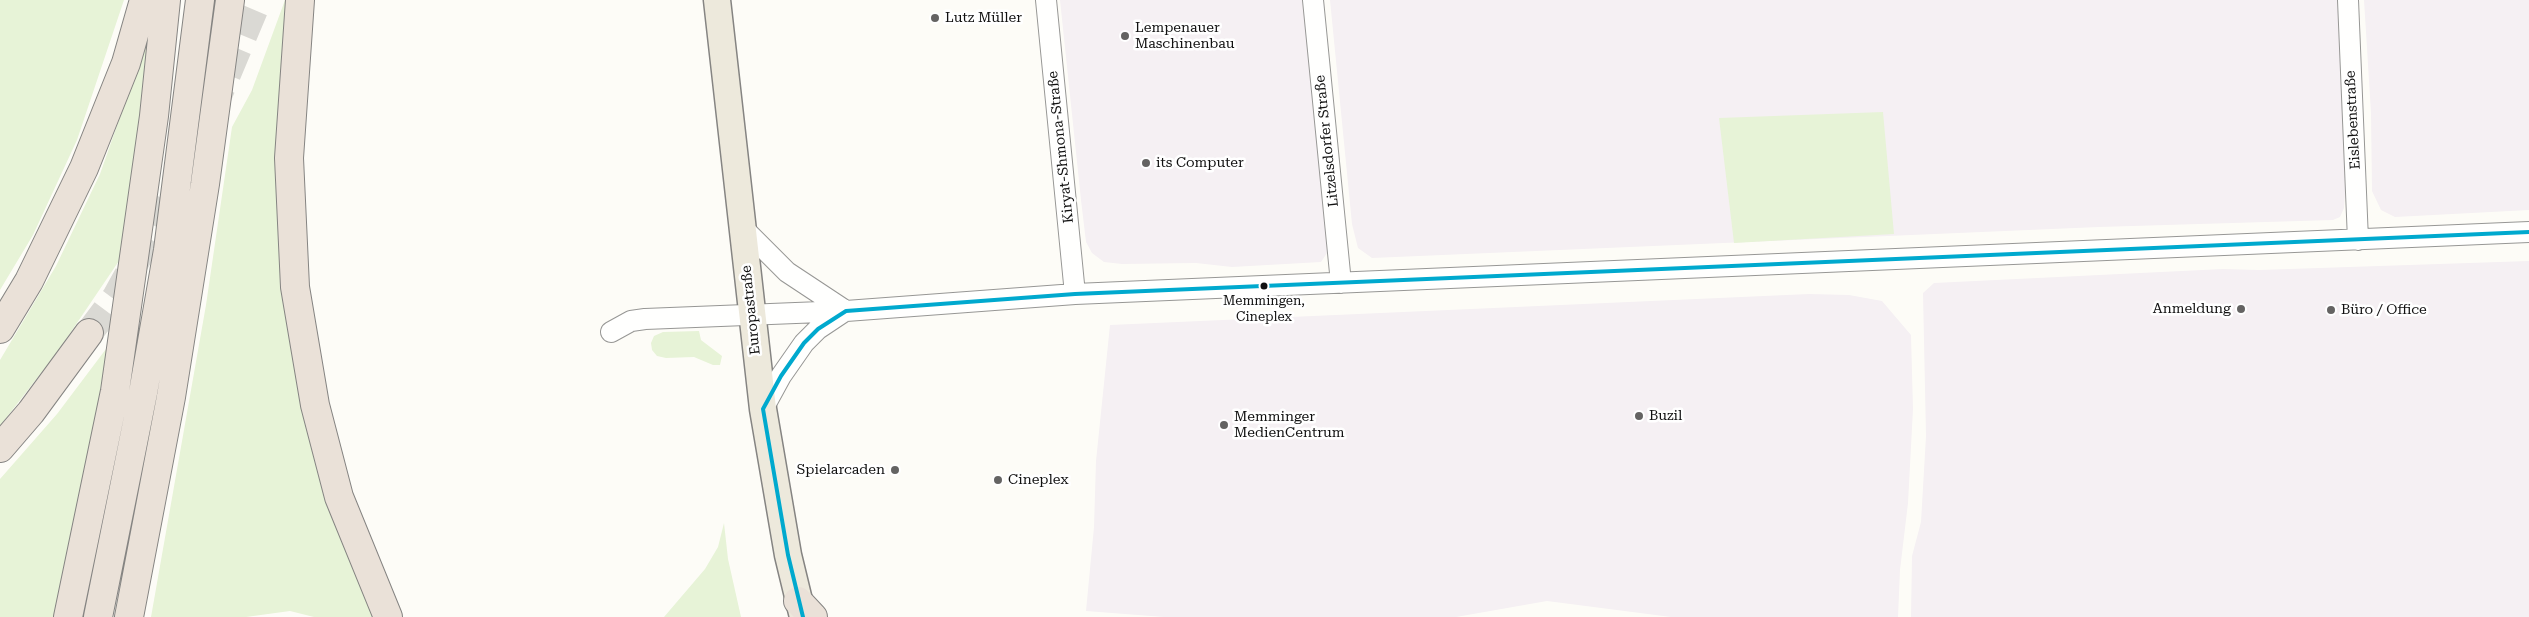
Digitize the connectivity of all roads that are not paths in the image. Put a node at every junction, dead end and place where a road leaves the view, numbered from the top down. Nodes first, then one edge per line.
1 (144, 0) edge
2 (166, 0) edge
3 (200, 0) edge
4 (230, 0) edge
5 (300, 0) edge
6 (717, 0) edge
7 (1046, 0) edge
8 (1313, 0) edge
9 (2348, 0) edge
10 (742, 228) junction
11 (2529, 232) edge
12 (2358, 240) junction
13 (1341, 283) junction
14 (1075, 294) junction
15 (846, 311) junction
16 (752, 314) junction
17 (0, 329) edge
18 (611, 332) dead end
19 (89, 333) tunnel mouth
20 (763, 409) junction
21 (0, 448) edge
22 (805, 612) edge
23 (68, 617) edge
24 (98, 617) edge
25 (128, 617) edge
26 (388, 617) edge

1 - 17 highway
2 - 23 highway
3 - 24 highway
4 - 25 highway
5 - 26 highway
6 - 10 main road, Europastraße
7 - 14 street, Kiryat-Shmona-Straße
8 - 13 street, Litzelsdorfer Straße
9 - 12 street, Eislebenstraße
10 - 15 street
10 - 16 main road, Europastraße
11 - 12 street
12 - 13 street
13 - 14 street
14 - 15 street
15 - 16 street
15 - 20 street
16 - 18 street
16 - 20 main road, Europastraße
19 - 21 highway
20 - 22 main road, Europastraße

